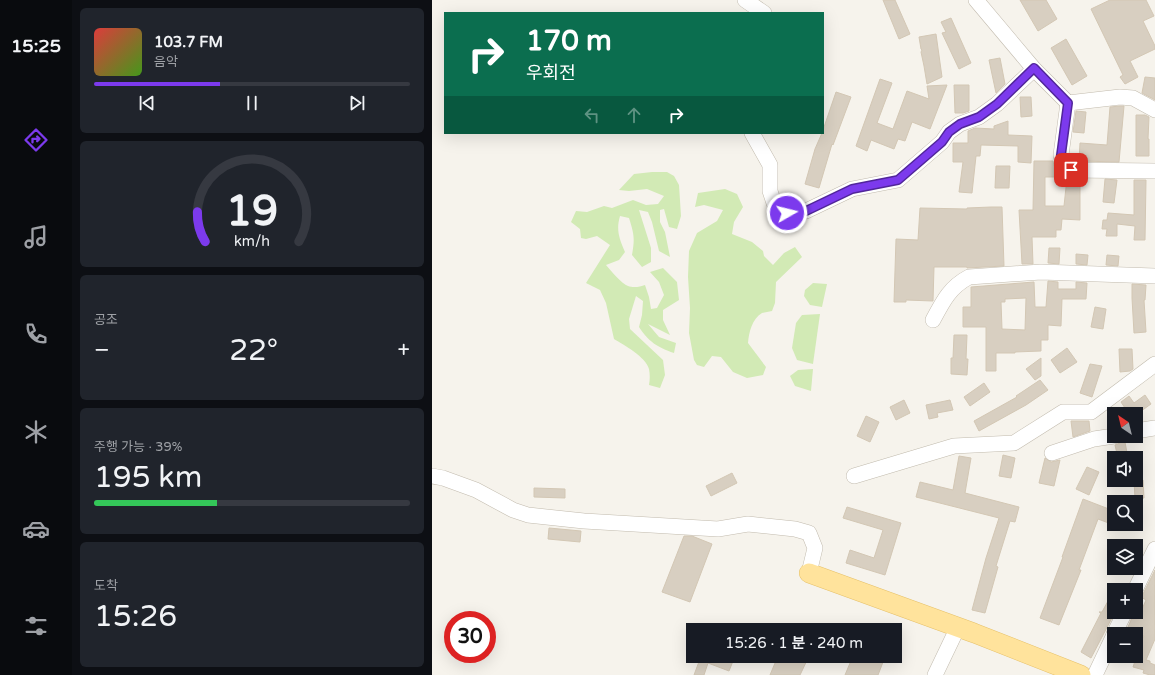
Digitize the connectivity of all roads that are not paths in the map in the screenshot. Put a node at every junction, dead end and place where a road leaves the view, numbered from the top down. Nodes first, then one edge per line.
1 (745, 0) edge
2 (976, 0) edge
3 (763, 12) edge
4 (1034, 68) junction
5 (1068, 103) junction
6 (1155, 110) edge
7 (753, 134) edge
8 (1155, 171) edge
9 (1155, 276) edge
10 (933, 320) dead end
11 (1155, 364) edge
12 (1155, 428) edge
13 (1143, 431) edge
14 (1107, 437) edge
15 (1052, 453) dead end
16 (432, 476) edge
17 (854, 476) dead end
18 (1155, 549) edge
19 (809, 573) joint
20 (1138, 583) edge
21 (958, 627) junction
22 (1107, 649) edge
23 (935, 675) edge
24 (1081, 675) edge
25 (1095, 675) edge

1 - 3 street
2 - 4 street
4 - 5 street
4 - 7 street
5 - 6 street
5 - 8 street
9 - 10 street
11 - 17 street
12 - 13 street
14 - 15 street
16 - 19 street
18 - 20 street
19 - 21 main road
21 - 23 street
21 - 24 main road
22 - 25 street

